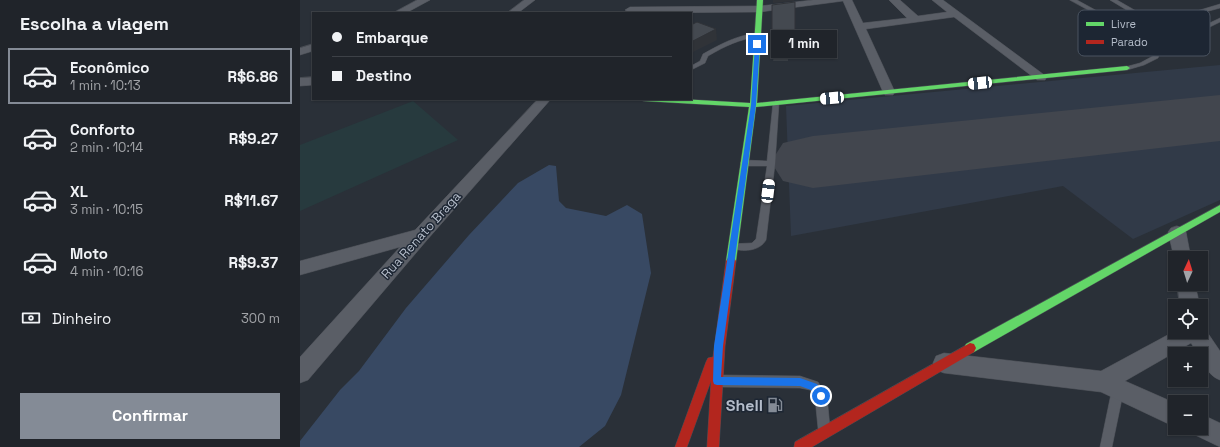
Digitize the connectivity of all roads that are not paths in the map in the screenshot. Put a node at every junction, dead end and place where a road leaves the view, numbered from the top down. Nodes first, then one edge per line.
1 (425, 0) edge
2 (530, 0) edge
3 (638, 0) edge
4 (840, 0) edge
5 (847, 0) edge
6 (894, 0) edge
7 (938, 0) edge
8 (1073, 0) edge
9 (1114, 0) edge
10 (760, 4) edge
11 (1220, 6) edge
12 (1090, 10) edge
13 (1131, 10) edge
14 (1206, 10) edge
15 (628, 11) edge
16 (689, 11) edge
17 (400, 12) edge
18 (513, 12) edge
19 (956, 14) junction
20 (916, 20) junction
21 (1220, 20) edge
22 (1210, 24) edge
23 (860, 27) junction
24 (758, 35) junction
25 (312, 47) edge
26 (300, 52) edge
27 (1156, 56) edge
28 (692, 68) edge
29 (1127, 68) joint
30 (1041, 77) junction
31 (312, 81) edge
32 (300, 82) edge
33 (889, 92) junction
34 (544, 100) edge
35 (661, 100) edge
36 (776, 103) junction
37 (753, 105) junction
38 (744, 163) junction
39 (771, 164) junction
40 (1220, 208) edge
41 (1177, 232) junction
42 (420, 235) junction
43 (733, 246) junction
44 (1181, 251) edge
45 (300, 268) edge
46 (1181, 339) edge
47 (1200, 339) edge
48 (718, 346) junction
49 (944, 363) junction
50 (1220, 370) edge
51 (300, 373) edge
52 (717, 381) junction
53 (1110, 386) junction
54 (1168, 412) edge
55 (1208, 429) edge
56 (824, 433) junction
57 (1220, 435) edge
58 (681, 447) edge
59 (713, 447) edge
60 (800, 447) edge
61 (1106, 447) edge

1 - 17 street
2 - 18 street
3 - 15 street
4 - 10 street
5 - 23 street
6 - 20 street
7 - 19 street
8 - 12 lane
9 - 13 lane
10 - 16 street
10 - 24 street
11 - 14 lane
15 - 16 street
19 - 20 street
19 - 30 street
20 - 23 street
21 - 22 lane
23 - 33 street
24 - 28 lane
24 - 37 street
25 - 26 street
27 - 29 lane
29 - 30 street
30 - 33 street
31 - 32 street
33 - 36 street
34 - 42 street, Rua Renato Braga
35 - 37 street
36 - 37 street
36 - 39 lane
37 - 38 street
38 - 39 lane
38 - 43 street
39 - 43 lane
40 - 41 street
41 - 44 street
41 - 49 street
42 - 45 street
42 - 51 street, Rua Renato Braga
43 - 48 street
46 - 53 street
47 - 50 street
48 - 52 street
48 - 58 street
49 - 53 street
49 - 56 street
52 - 56 lane
52 - 59 street
53 - 54 street
53 - 61 lane
55 - 57 street
56 - 60 street

